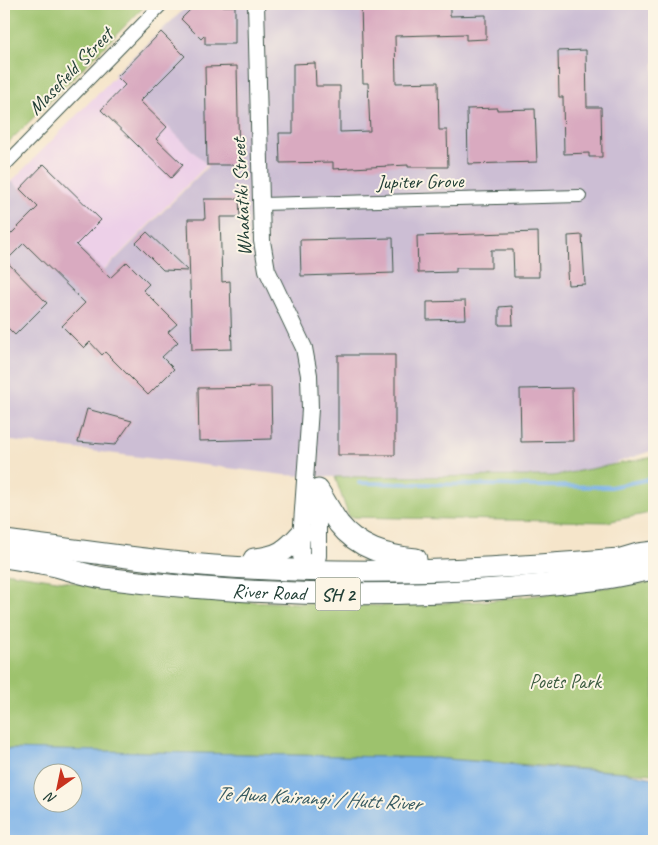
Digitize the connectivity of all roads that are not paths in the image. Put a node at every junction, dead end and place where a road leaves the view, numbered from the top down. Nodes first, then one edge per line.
1 (162, 4) edge
2 (256, 4) edge
3 (4, 166) edge
4 (580, 196) dead end
5 (261, 204) junction
6 (310, 409) junction
7 (318, 490) junction
8 (302, 533) junction
9 (4, 541) edge
10 (646, 553) edge
11 (111, 555) junction
12 (4, 557) edge
13 (54, 566) junction
14 (654, 569) edge
15 (312, 570) junction
16 (623, 574) junction

1 - 3 street, Masefield Street
2 - 5 street, Whakatiki Street
4 - 5 street, Jupiter Grove
5 - 6 street, Whakatiki Street
6 - 7 street, Whakatiki Street
6 - 8 street, Whakatiki Street
7 - 10 highway
7 - 15 street, Whakatiki Street
8 - 11 highway
8 - 15 street, Whakatiki Street
9 - 11 highway, River Road / SH 2
10 - 15 highway, River Road / SH 2
11 - 15 highway, River Road / SH 2
12 - 13 highway, River Road / SH 2
13 - 15 highway
13 - 16 highway, River Road / SH 2
14 - 16 highway, River Road / SH 2
15 - 16 highway

